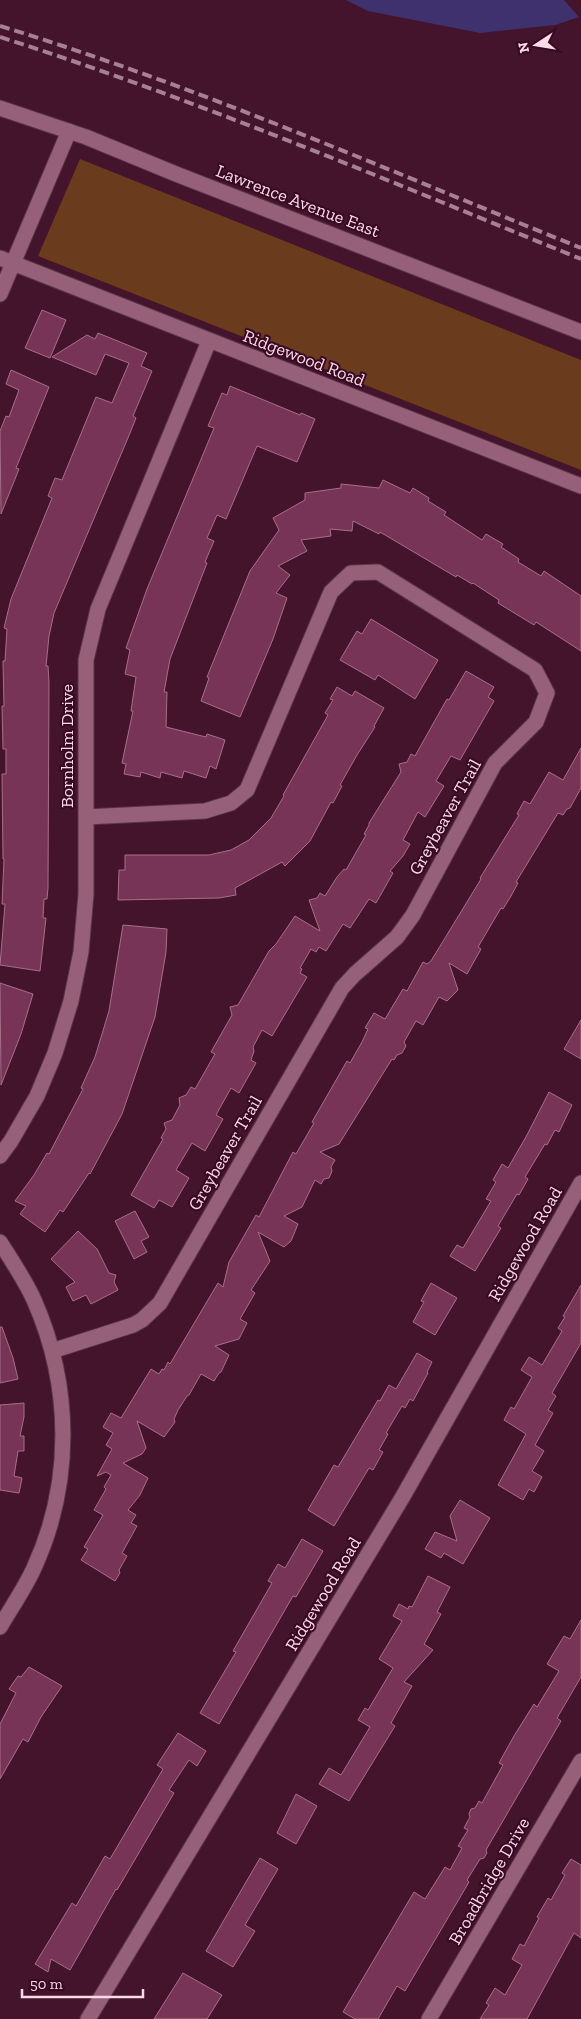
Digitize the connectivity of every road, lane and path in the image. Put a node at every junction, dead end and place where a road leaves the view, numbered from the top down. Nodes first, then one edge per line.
1 (0, 108) edge
2 (69, 131) junction
3 (7, 260) edge
4 (0, 294) edge
5 (581, 332) edge
6 (209, 341) junction
7 (581, 486) edge
8 (86, 817) junction
9 (0, 1156) edge
10 (581, 1183) edge
11 (0, 1242) edge
12 (52, 1351) junction
13 (0, 1627) edge
14 (581, 1761) edge
15 (88, 2019) edge
16 (429, 2019) edge

1 - 2 street, Lawrence Avenue East
2 - 3 street
2 - 5 street, Lawrence Avenue East
3 - 4 street
3 - 6 street, Ridgewood Road
6 - 7 street, Ridgewood Road
6 - 8 street, Bornholm Drive
8 - 9 street, Bornholm Drive
8 - 12 street, Greybeaver Trail
10 - 15 street, Ridgewood Road
11 - 12 street
12 - 13 street
14 - 16 street, Broadbridge Drive

